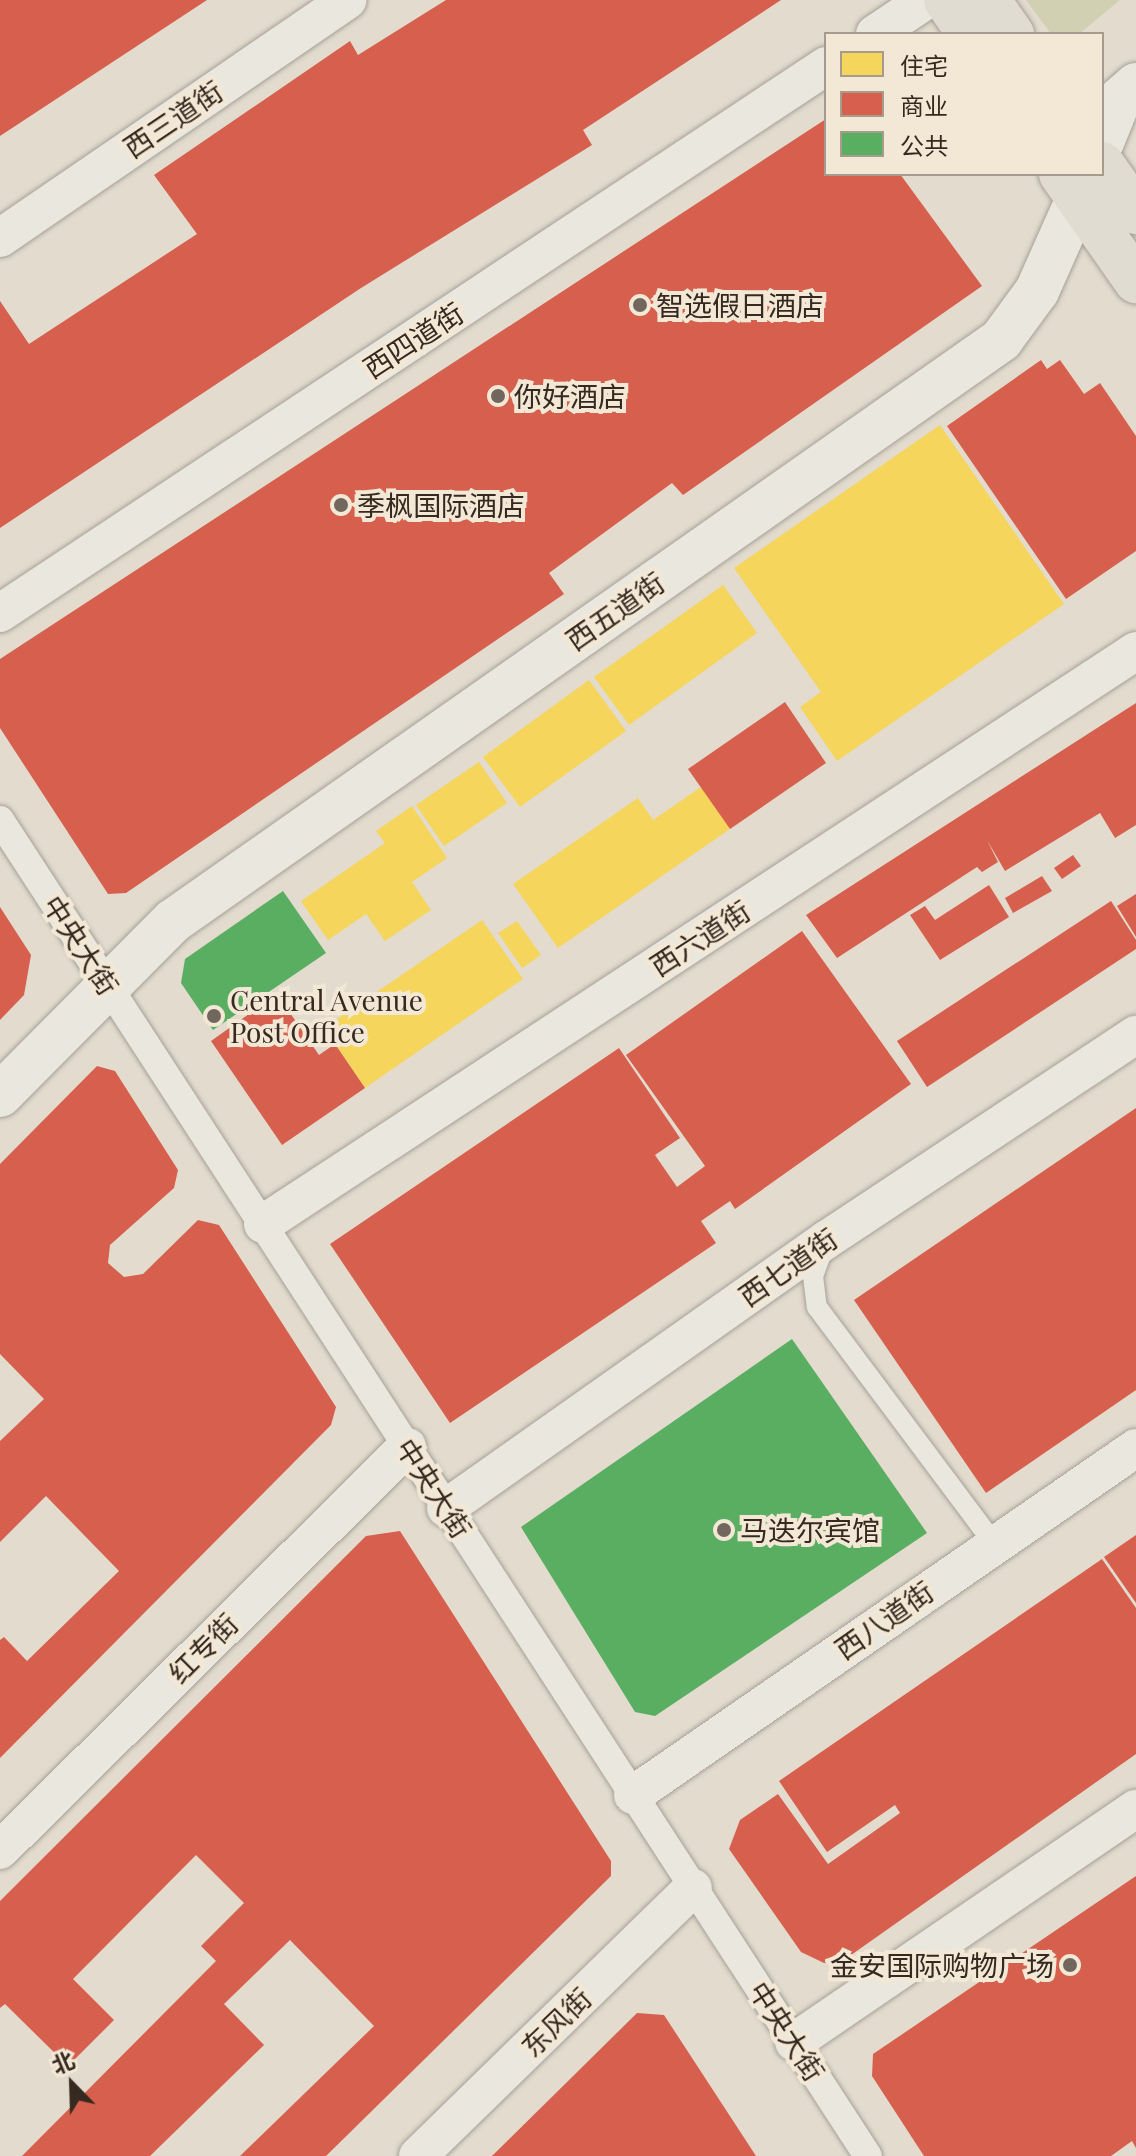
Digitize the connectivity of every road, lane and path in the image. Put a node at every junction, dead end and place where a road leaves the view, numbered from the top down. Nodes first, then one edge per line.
1 (347, 0) edge
2 (926, 0) edge
3 (946, 0) edge
4 (988, 0) edge
5 (878, 32) edge
6 (968, 32) edge
7 (1011, 32) edge
8 (824, 67) edge
9 (1136, 85) edge
10 (1104, 137) edge
11 (1104, 167) edge
12 (1077, 183) edge
13 (1136, 212) edge
14 (0, 238) edge
15 (1136, 281) edge
16 (0, 613) edge
17 (1136, 651) edge
18 (0, 820) edge
19 (109, 987) junction
20 (1136, 1035) edge
21 (0, 1095) edge
22 (263, 1224) junction
23 (826, 1240) junction
24 (407, 1447) junction
25 (1136, 1448) edge
26 (446, 1508) junction
27 (994, 1544) junction
28 (633, 1795) junction
29 (1136, 1809) edge
30 (0, 1850) edge
31 (693, 1888) junction
32 (794, 2042) junction
33 (418, 2156) edge
34 (868, 2156) edge

1 - 14 street, 西三道街
2 - 5 street
3 - 6 main road
4 - 7 main road
8 - 16 street, 西四道街
9 - 10 main road
11 - 13 main road
12 - 15 main road
12 - 19 main road, 西五道街
17 - 22 street, 西六道街
18 - 19 street, 中央大街
19 - 21 main road, 西五道街
19 - 22 street, 中央大街
20 - 23 street, 西七道街
22 - 24 street, 中央大街
23 - 26 street, 西七道街
23 - 27 lane
24 - 26 street, 中央大街
24 - 30 street, 红专街
25 - 27 street, 西八道街
26 - 28 street, 中央大街
27 - 28 street, 西八道街
28 - 31 street, 中央大街
29 - 32 street
31 - 32 street, 中央大街
31 - 33 street, 东风街
32 - 34 street, 中央大街

